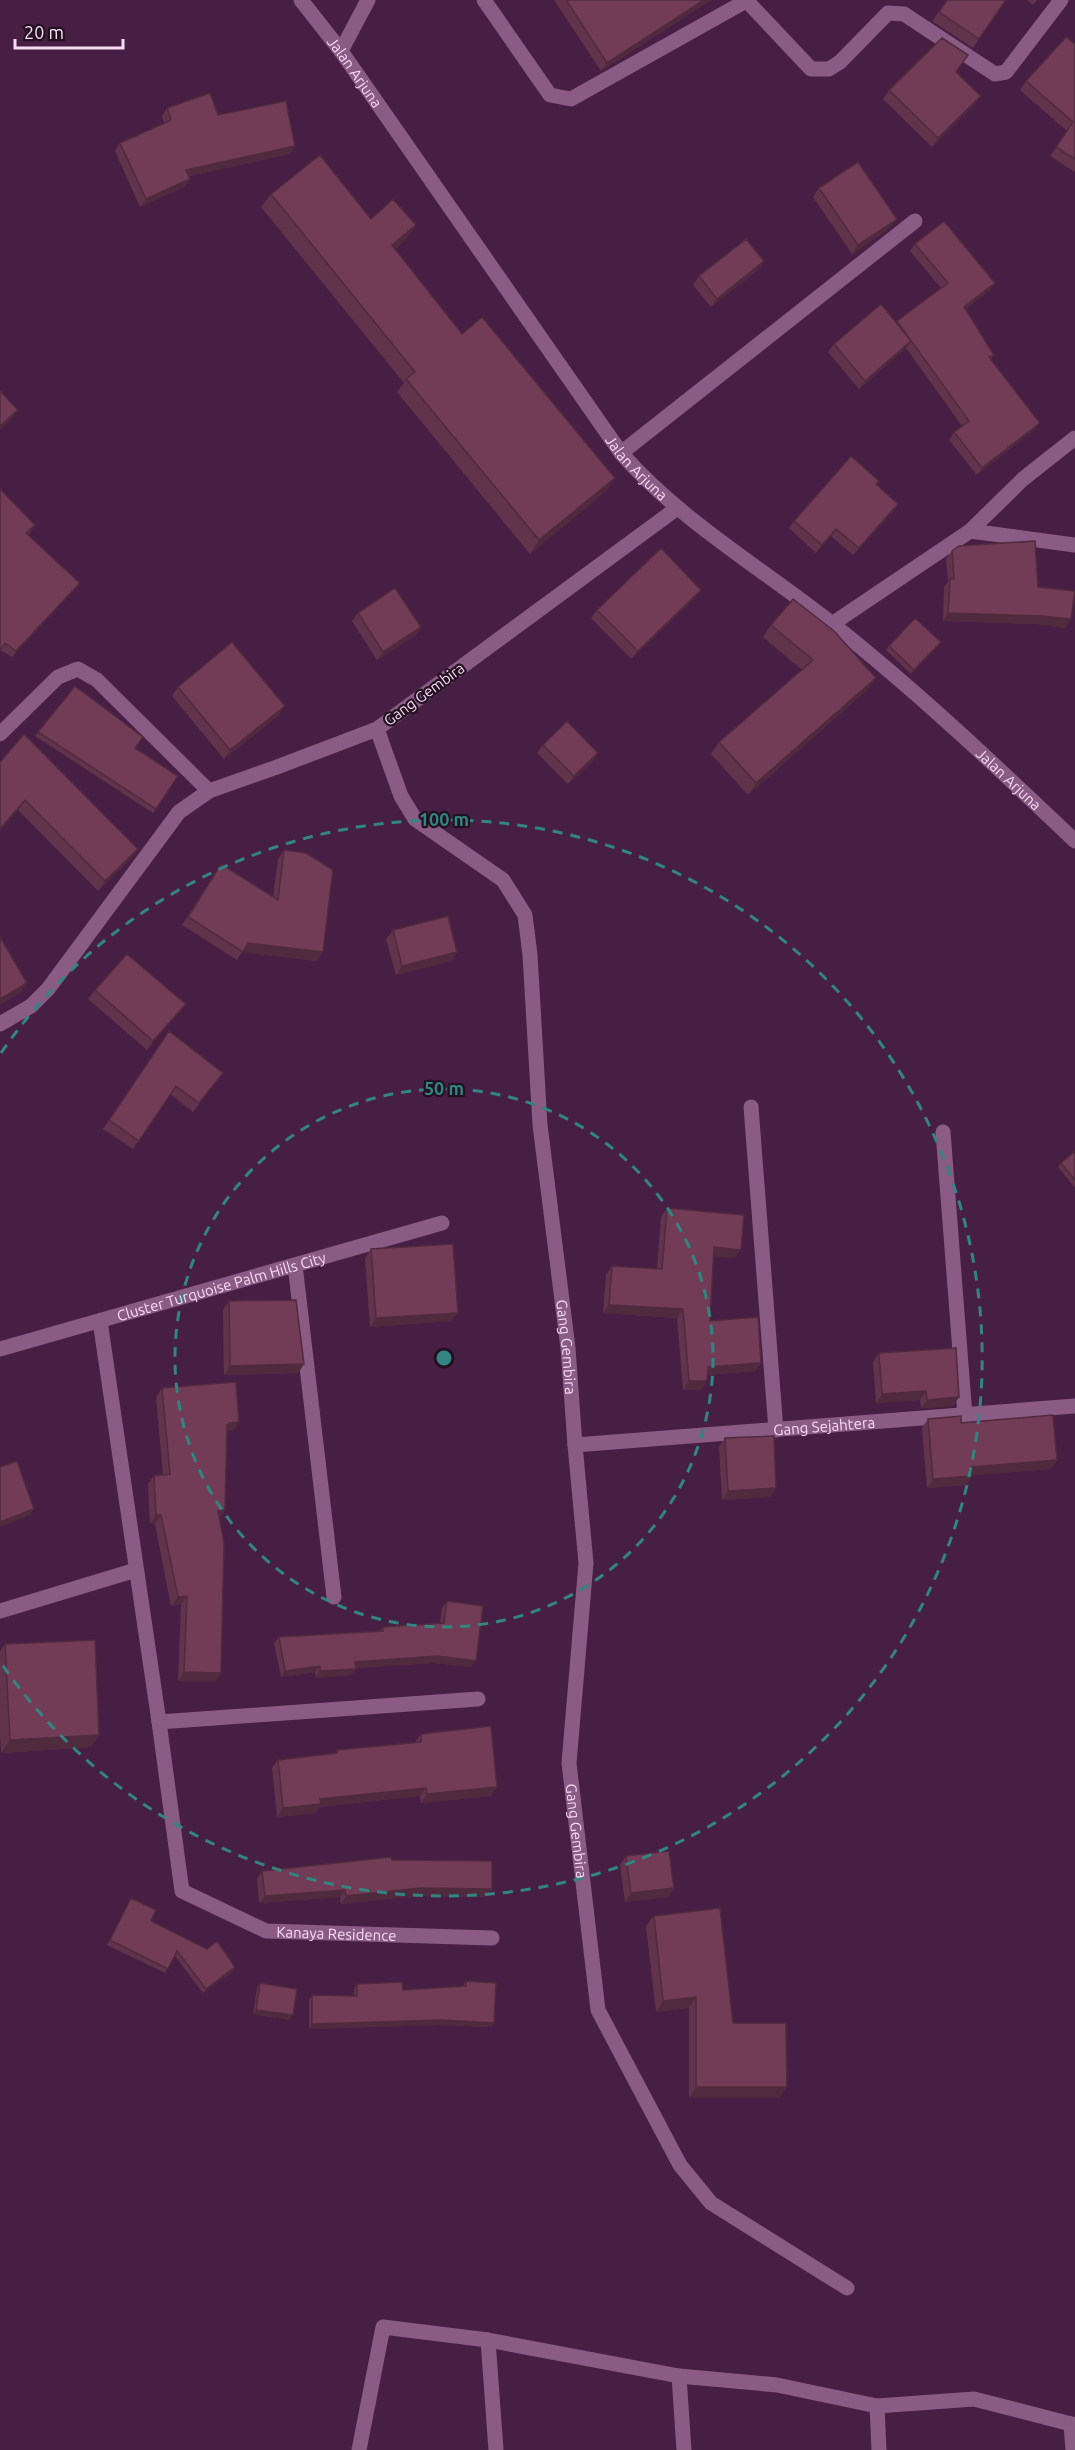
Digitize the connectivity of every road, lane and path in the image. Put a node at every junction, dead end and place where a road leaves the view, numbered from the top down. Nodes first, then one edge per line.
1 (301, 0) edge
2 (368, 0) edge
3 (484, 0) edge
4 (746, 0) edge
5 (1061, 0) edge
6 (341, 51) junction
7 (915, 221) dead end
8 (1075, 438) edge
9 (621, 453) junction
10 (676, 509) junction
11 (970, 531) junction
12 (1075, 546) edge
13 (832, 624) junction
14 (377, 729) junction
15 (0, 734) edge
16 (208, 790) junction
17 (1075, 841) edge
18 (0, 1024) edge
19 (751, 1107) dead end
20 (943, 1132) dead end
21 (442, 1223) dead end
22 (295, 1265) junction
23 (100, 1321) junction
24 (0, 1349) edge
25 (1075, 1406) edge
26 (965, 1416) junction
27 (776, 1430) junction
28 (574, 1445) junction
29 (136, 1570) junction
30 (334, 1597) dead end
31 (0, 1611) edge
32 (478, 1699) dead end
33 (159, 1722) junction
34 (492, 1938) dead end
35 (847, 2288) dead end
36 (488, 2340) junction
37 (679, 2376) junction
38 (877, 2406) junction
39 (1073, 2425) edge
40 (359, 2450) edge
41 (496, 2450) edge
42 (684, 2450) edge
43 (879, 2450) edge
44 (1073, 2450) edge

1 - 6 street, Jalan Arjuna
2 - 6 street
3 - 4 street
4 - 5 street
6 - 9 street, Jalan Arjuna
7 - 9 street
8 - 11 street
9 - 10 street, Jalan Arjuna
10 - 13 street, Jalan Arjuna
10 - 14 street, Gang Gembira
11 - 12 street
11 - 13 street
13 - 17 street, Jalan Arjuna
14 - 16 street
14 - 28 street, Gang Gembira
15 - 16 street
16 - 18 street
19 - 27 street
20 - 26 street
21 - 22 street, Cluster Turquoise Palm Hills City
22 - 23 street, Cluster Turquoise Palm Hills City
22 - 30 street
23 - 24 street, Cluster Turquoise Palm Hills City
23 - 29 street
25 - 26 street, Gang Sejahtera
26 - 27 street, Gang Sejahtera
27 - 28 street, Gang Sejahtera
28 - 35 street, Gang Gembira
29 - 31 street
29 - 33 street
32 - 33 street
33 - 34 street, Kanaya Residence
36 - 37 street
36 - 40 street
36 - 41 street
37 - 38 street
37 - 42 street
38 - 39 street
38 - 43 street
39 - 44 street

